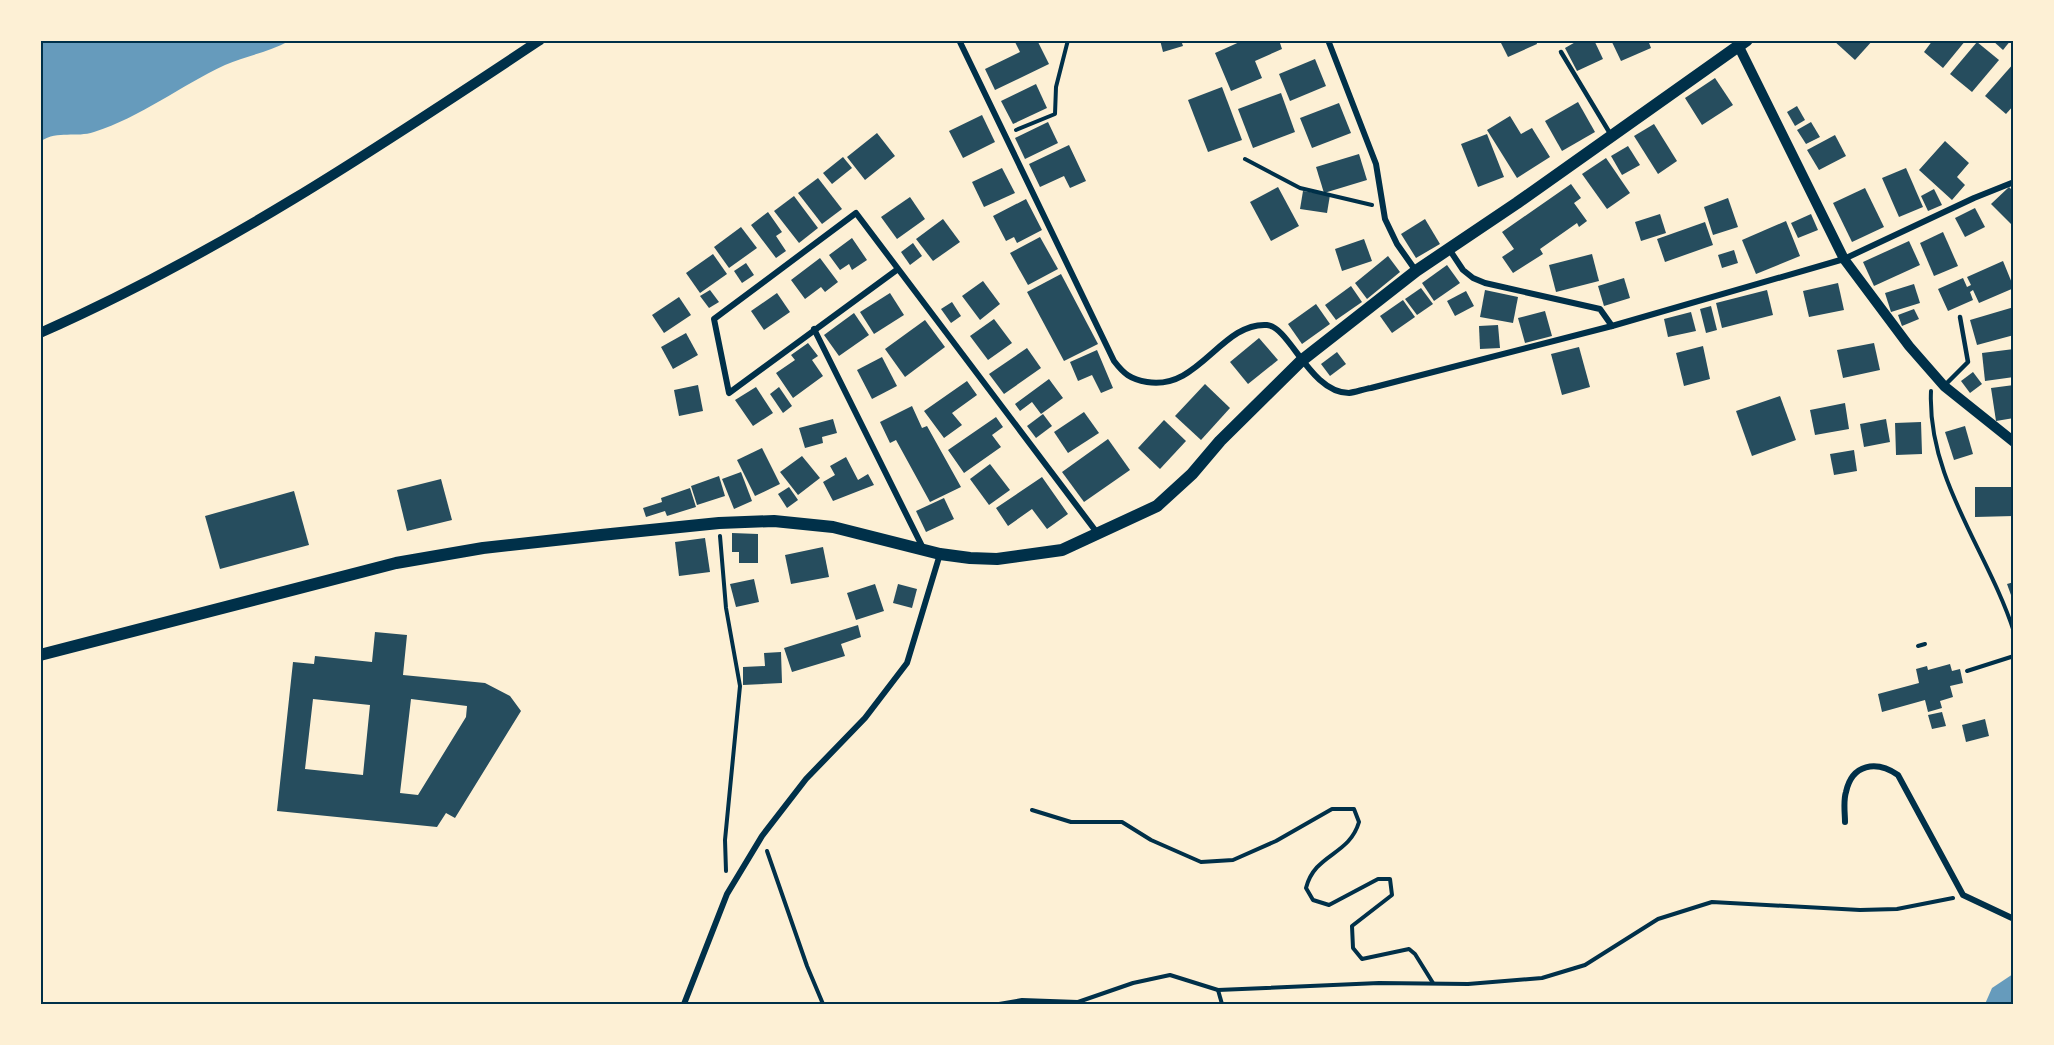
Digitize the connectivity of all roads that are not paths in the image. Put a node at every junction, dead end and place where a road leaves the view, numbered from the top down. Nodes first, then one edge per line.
1 (540, 40) edge
2 (959, 40) edge
3 (1329, 40) edge
4 (1740, 43) edge
5 (1561, 52) dead end
6 (1611, 135) junction
7 (2013, 182) edge
8 (1449, 249) junction
9 (1844, 259) junction
10 (898, 269) junction
11 (1416, 271) junction
12 (1960, 317) dead end
13 (1612, 326) junction
14 (814, 329) junction
15 (40, 333) edge
16 (1300, 361) junction
17 (1944, 386) junction
18 (2013, 442) edge
19 (1098, 535) junction
20 (923, 549) junction
21 (940, 554) junction
22 (40, 655) edge
23 (1845, 822) dead end
24 (2013, 919) edge
25 (684, 1005) edge

1 - 15 street
2 - 16 street
3 - 11 street
4 - 6 main road
4 - 9 street
5 - 6 lane
6 - 8 main road
7 - 9 street
8 - 11 main road
8 - 13 street
9 - 13 street
9 - 17 street
10 - 14 street
10 - 14 street
10 - 19 street
11 - 16 main road
12 - 17 lane
13 - 16 street
14 - 20 street
16 - 19 main road
17 - 18 street
19 - 21 main road
20 - 21 main road
20 - 22 main road
21 - 25 street
23 - 24 street

